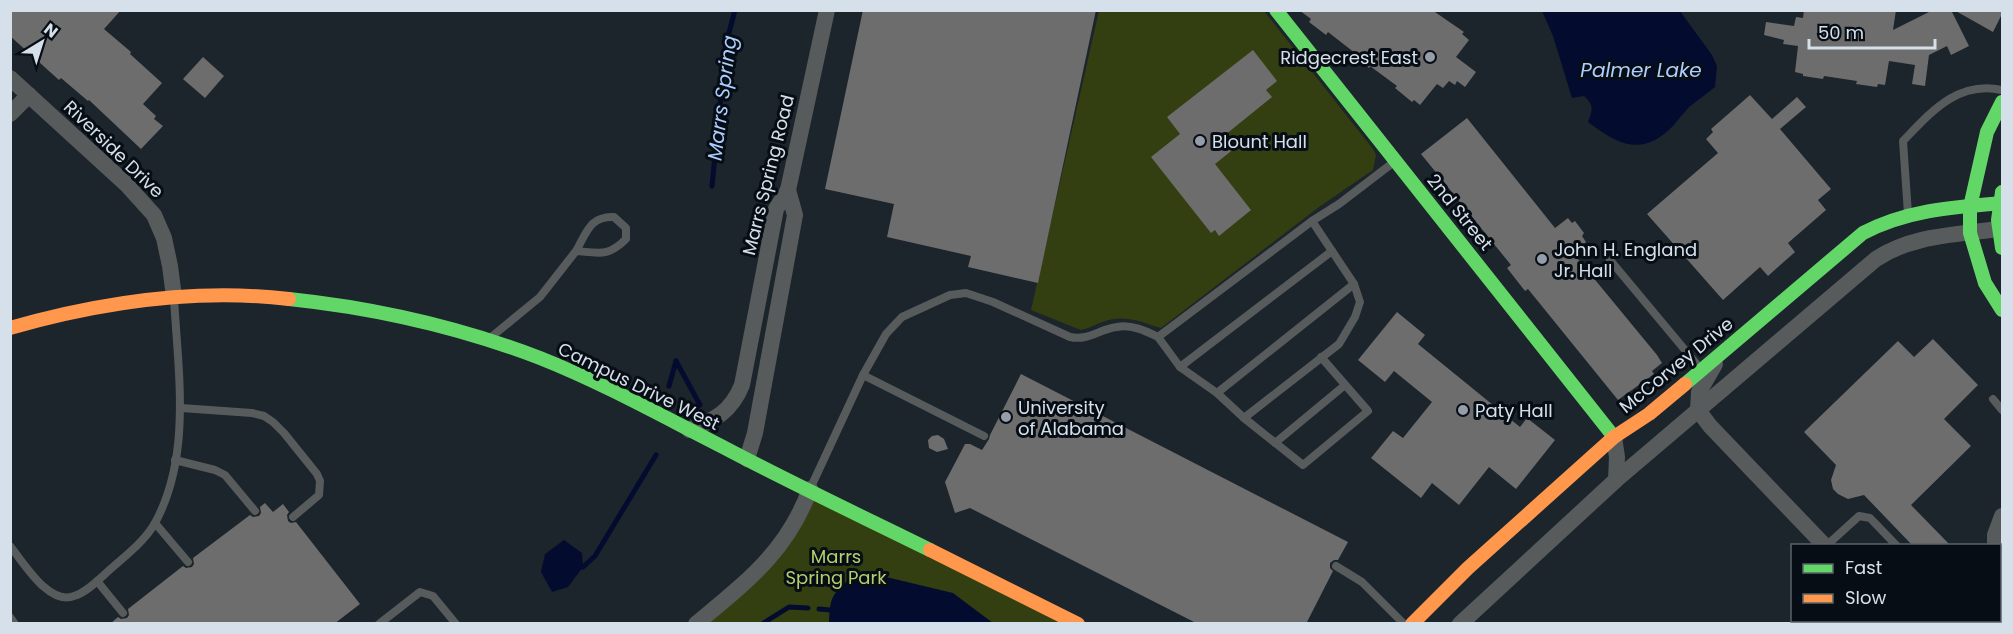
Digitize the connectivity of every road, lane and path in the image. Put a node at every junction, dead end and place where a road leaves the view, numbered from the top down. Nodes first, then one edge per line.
1 (827, 10) edge
2 (1276, 10) edge
3 (10, 78) edge
4 (2002, 90) edge
5 (29, 95) junction
6 (2002, 102) edge
7 (10, 114) edge
8 (1395, 162) junction
9 (788, 190) junction
10 (2001, 200) edge
11 (1970, 207) junction
12 (1908, 215) junction
13 (1312, 221) junction
14 (1997, 229) junction
15 (1970, 233) junction
16 (2002, 248) edge
17 (576, 251) junction
18 (1332, 251) junction
19 (1610, 260) dead end
20 (1354, 284) junction
21 (174, 297) junction
22 (2002, 310) edge
23 (10, 328) edge
24 (1158, 337) junction
25 (488, 340) junction
26 (1720, 356) junction
27 (1321, 357) junction
28 (1180, 367) junction
29 (1702, 370) junction
30 (863, 375) junction
31 (1345, 385) junction
32 (1217, 393) junction
33 (1993, 399) dead end
34 (181, 408) junction
35 (1698, 410) junction
36 (2002, 410) edge
37 (1244, 418) junction
38 (689, 430) junction
39 (984, 436) dead end
40 (1614, 437) junction
41 (1275, 443) junction
42 (747, 459) junction
43 (175, 460) junction
44 (1616, 480) junction
45 (810, 489) junction
46 (255, 511) dead end
47 (2002, 516) edge
48 (292, 517) dead end
49 (154, 523) junction
50 (1824, 544) edge
51 (1828, 544) edge
52 (1895, 544) edge
53 (1995, 544) edge
54 (10, 546) edge
55 (188, 562) dead end
56 (1336, 566) dead end
57 (97, 581) junction
58 (123, 613) dead end
59 (10, 617) edge
60 (15, 624) edge
61 (379, 624) edge
62 (456, 624) edge
63 (696, 624) edge
64 (1077, 624) edge
65 (1404, 624) edge
66 (1412, 624) edge
67 (1460, 624) edge

1 - 9 street, Marrs Spring Road
2 - 8 street, 2nd Street
3 - 5 street, Riverside Drive
4 - 12 lane
5 - 7 street
5 - 21 street, Riverside Drive
6 - 11 street
8 - 13 lane
8 - 40 street, 2nd Street
9 - 38 street, Marrs Spring Road
9 - 42 street
10 - 11 street, McCorvey Drive
10 - 14 street
11 - 12 street, McCorvey Drive
11 - 15 street
12 - 26 street, McCorvey Drive
13 - 18 lane
13 - 24 lane
14 - 15 street
14 - 16 street
15 - 22 street
15 - 35 street
17 - 17 lane
17 - 25 lane
18 - 20 lane
18 - 28 lane
19 - 29 lane
20 - 27 lane
20 - 32 lane
21 - 23 street, Campus Drive West
21 - 25 street, Campus Drive West
21 - 34 lane
24 - 28 lane
24 - 30 lane
25 - 38 street, Campus Drive West
26 - 29 street, McCorvey Drive
26 - 35 street
27 - 31 lane
27 - 37 lane
28 - 32 lane
29 - 40 street, McCorvey Drive
30 - 39 lane
30 - 45 lane
31 - 41 lane
31 - 41 lane
32 - 37 lane
33 - 36 lane
34 - 43 lane
34 - 48 lane
35 - 44 street
35 - 50 street
37 - 41 lane
38 - 42 street, Campus Drive West
40 - 44 street
40 - 66 street, McCorvey Drive
42 - 45 street, Campus Drive West
43 - 46 lane
43 - 49 lane
44 - 67 street
45 - 63 street
45 - 64 street, Campus Drive West
47 - 53 street
49 - 55 lane
49 - 57 lane
51 - 52 lane
54 - 57 lane
56 - 65 lane
57 - 58 lane
59 - 60 lane
61 - 62 lane

